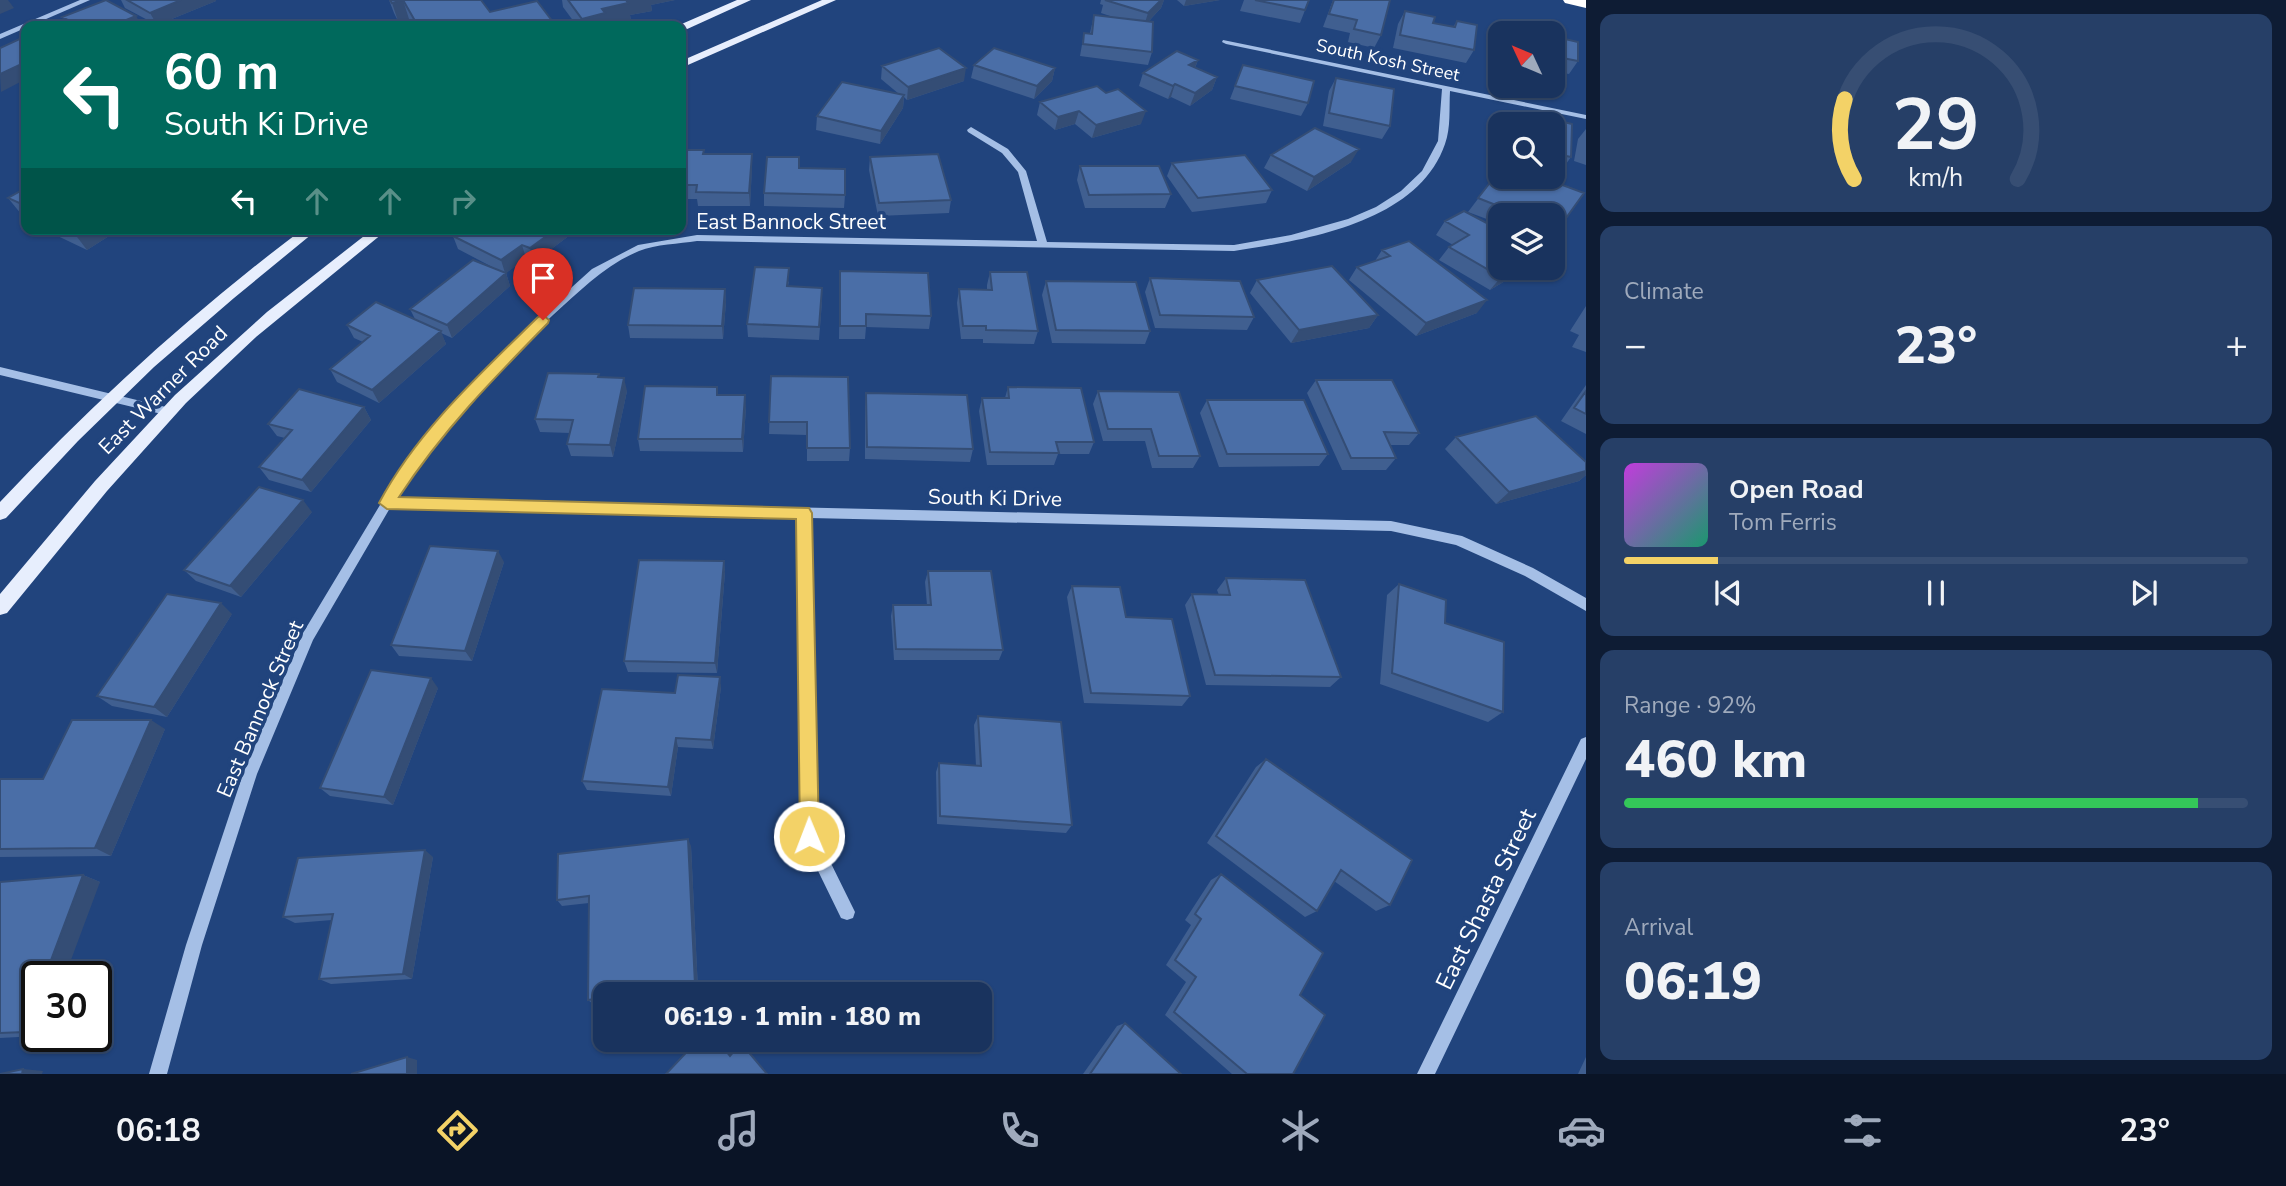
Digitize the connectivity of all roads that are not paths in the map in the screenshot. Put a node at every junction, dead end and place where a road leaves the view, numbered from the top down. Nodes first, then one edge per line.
1 (86, 0) edge
2 (747, 0) edge
3 (831, 0) edge
4 (1569, 0) edge
5 (1586, 4) edge
6 (37, 21) edge
7 (686, 26) edge
8 (21, 28) edge
9 (0, 37) edge
10 (1226, 42) dead end
11 (686, 63) edge
12 (1446, 88) junction
13 (1586, 117) edge
14 (971, 130) dead end
15 (304, 235) edge
16 (374, 235) edge
17 (1043, 244) junction
18 (0, 371) edge
19 (110, 398) junction
20 (170, 411) junction
21 (387, 503) junction
22 (0, 513) edge
23 (804, 513) junction
24 (1586, 605) edge
25 (0, 607) edge
26 (1586, 744) edge
27 (847, 912) dead end
28 (158, 1074) edge
29 (1426, 1074) edge

1 - 6 street
2 - 7 main road
3 - 11 main road
4 - 5 highway
8 - 9 street
10 - 12 street, South Kosh Street
12 - 13 street, South Kosh Street
12 - 17 street, East Bannock Street
14 - 17 street
15 - 19 main road, East Warner Road
16 - 20 main road, East Warner Road
17 - 21 street, East Bannock Street
18 - 19 street
19 - 20 street
19 - 22 main road, East Warner Road
20 - 25 main road, East Warner Road
21 - 23 street, South Ki Drive
21 - 28 street, East Bannock Street
23 - 24 street, South Ki Drive
23 - 27 street
26 - 29 street, East Shasta Street

